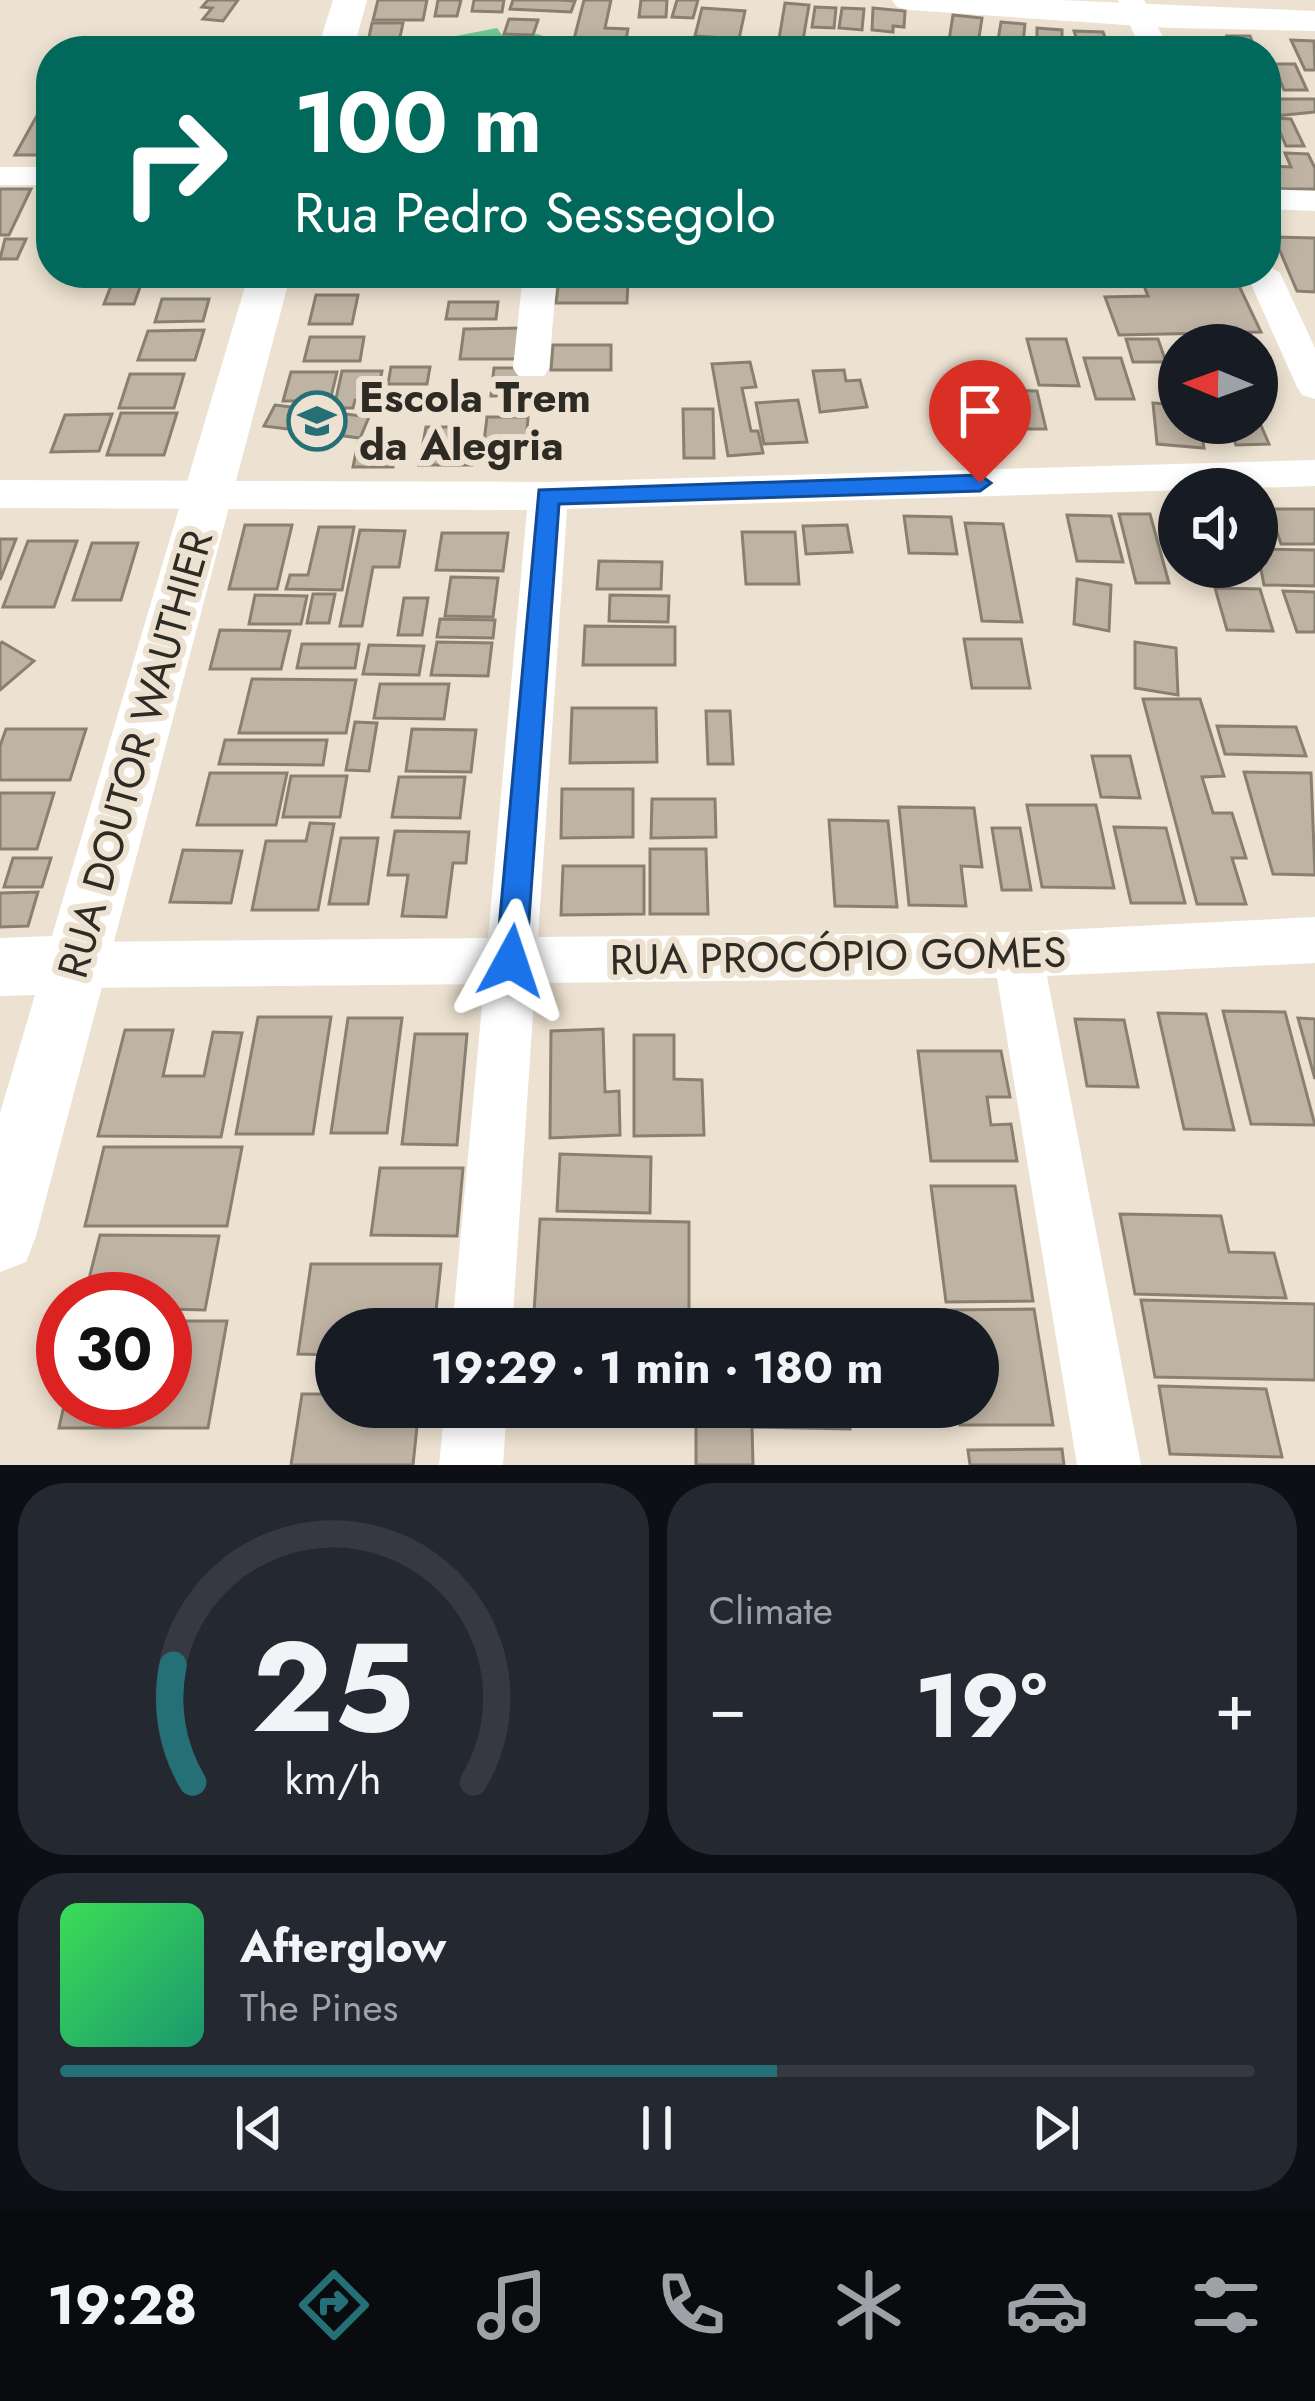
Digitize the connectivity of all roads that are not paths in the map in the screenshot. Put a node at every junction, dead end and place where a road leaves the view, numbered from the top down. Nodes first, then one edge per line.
1 (350, 0) edge
2 (910, 0) edge
3 (1135, 8) edge
4 (1315, 21) edge
5 (339, 36) edge
6 (1149, 36) edge
7 (0, 176) edge
8 (36, 176) edge
9 (1281, 200) edge
10 (1315, 201) edge
11 (266, 288) edge
12 (539, 288) edge
13 (1270, 288) edge
14 (531, 368) dead end
15 (1315, 387) edge
16 (1315, 473) edge
17 (0, 494) edge
18 (210, 494) junction
19 (548, 496) junction
20 (1315, 940) edge
21 (1018, 956) junction
22 (511, 961) junction
23 (73, 965) junction
24 (0, 968) edge
25 (0, 1236) edge
26 (484, 1308) edge
27 (474, 1428) edge
28 (471, 1465) edge
29 (1109, 1465) edge

1 - 5 street
2 - 3 street
3 - 4 street
3 - 6 street
7 - 8 street
9 - 10 street
11 - 18 street, RUA DOUTOR WAUTHIER
12 - 14 street
13 - 15 street
16 - 19 street
17 - 18 street
18 - 19 street
18 - 23 street, RUA DOUTOR WAUTHIER
19 - 22 street
20 - 21 street, RUA PROCÓPIO GOMES
21 - 22 street, RUA PROCÓPIO GOMES
21 - 29 street
22 - 23 street, RUA PROCÓPIO GOMES
22 - 26 street
23 - 24 street, RUA PROCÓPIO GOMES
23 - 25 street, RUA DOUTOR WAUTHIER
27 - 28 street

